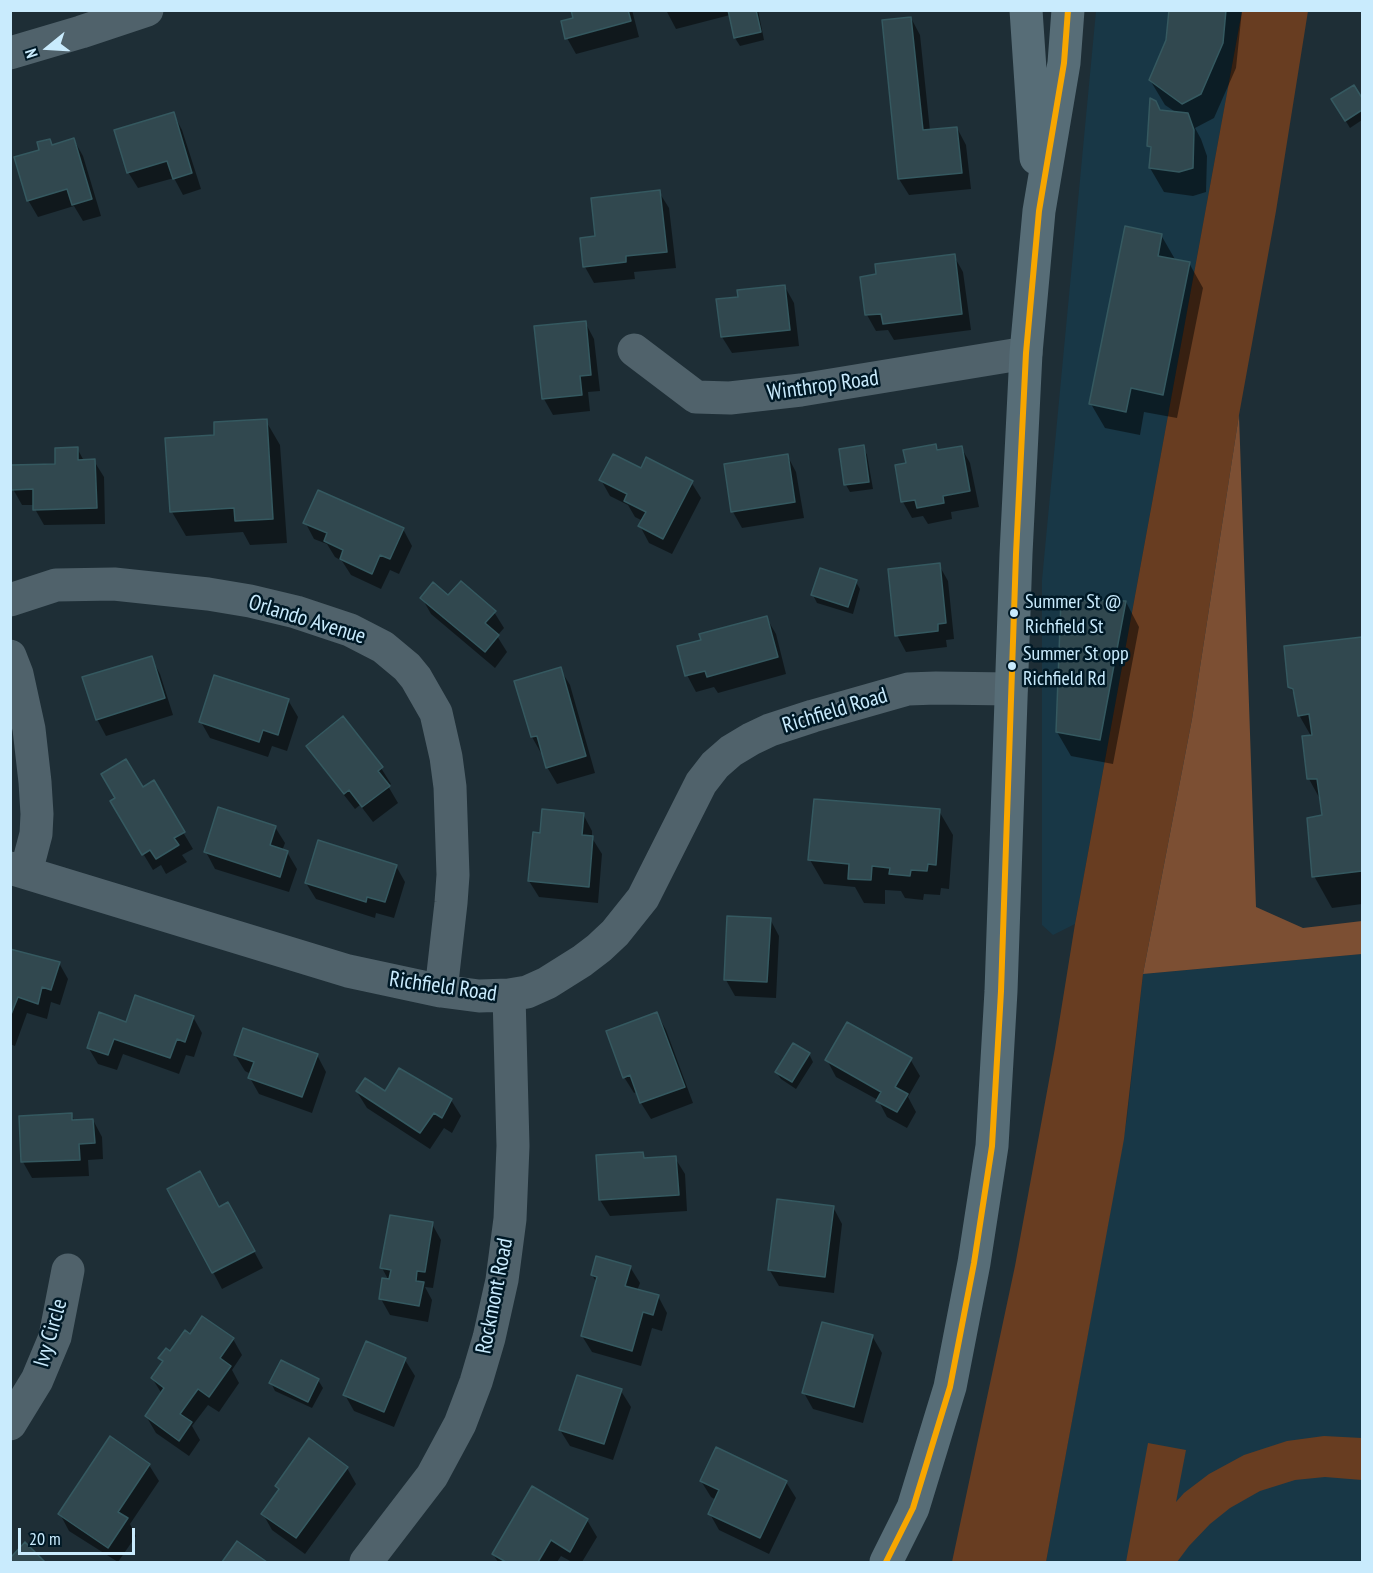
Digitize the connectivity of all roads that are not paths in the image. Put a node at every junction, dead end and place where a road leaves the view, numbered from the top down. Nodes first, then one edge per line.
1 (147, 10) edge
2 (1026, 10) edge
3 (1068, 10) edge
4 (10, 53) edge
5 (1039, 210) junction
6 (634, 350) dead end
7 (1026, 353) junction
8 (10, 600) edge
9 (10, 656) edge
10 (1011, 689) junction
11 (18, 870) edge
12 (441, 991) junction
13 (508, 996) junction
14 (68, 1270) dead end
15 (10, 1424) edge
16 (366, 1563) edge
17 (886, 1563) edge

1 - 4 street
2 - 5 main road
3 - 5 main road
5 - 7 main road
6 - 7 street, Winthrop Road
7 - 10 main road
8 - 12 street, Orlando Avenue
9 - 11 street
10 - 13 street, Richfield Road
10 - 17 main road
11 - 12 street, Richfield Road
12 - 13 street, Richfield Road
13 - 16 street, Rockmont Road
14 - 15 street, Ivy Circle

